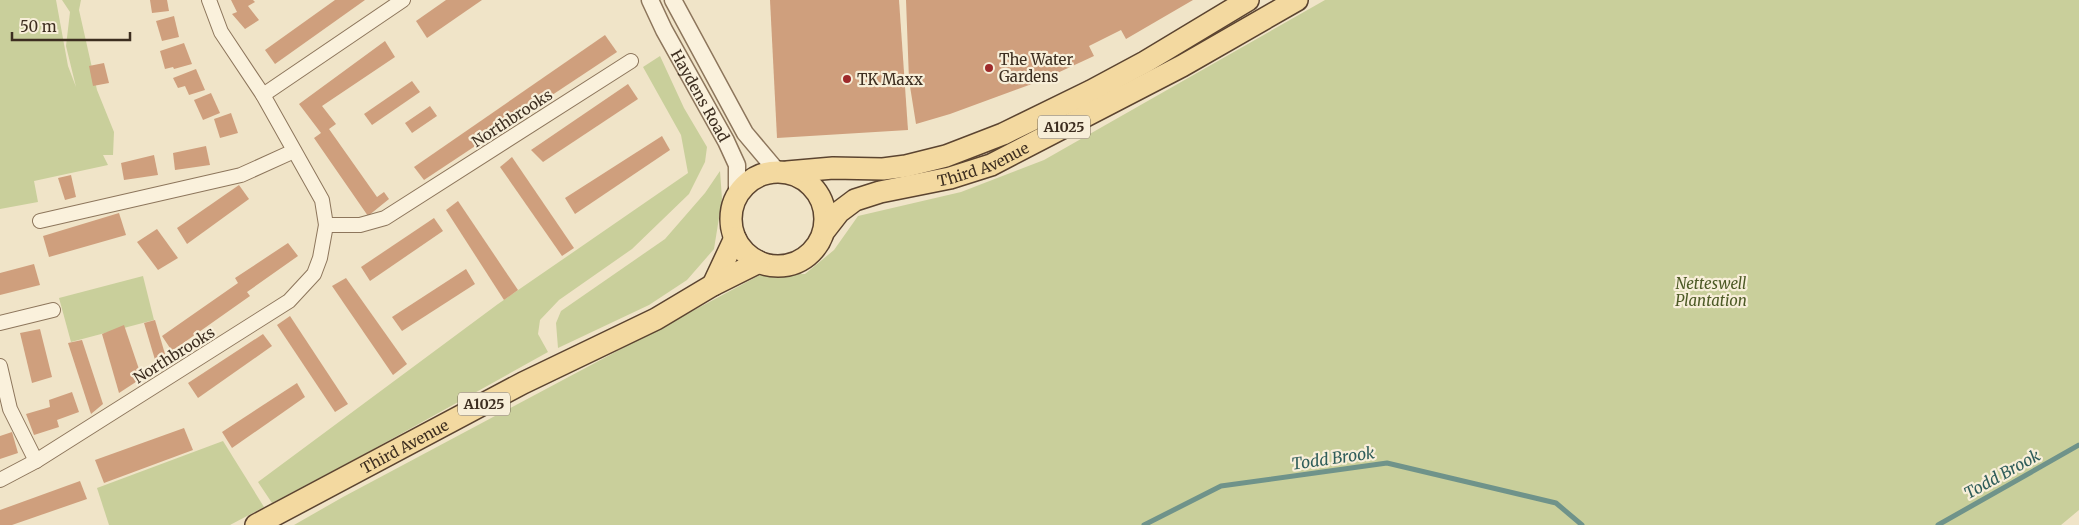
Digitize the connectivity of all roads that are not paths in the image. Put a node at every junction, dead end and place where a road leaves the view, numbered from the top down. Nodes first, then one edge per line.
1 (209, 0) edge
2 (403, 0) edge
3 (650, 0) edge
4 (673, 0) edge
5 (1248, 0) edge
6 (1297, 0) edge
7 (631, 61) dead end
8 (263, 95) junction
9 (294, 151) junction
10 (782, 171) junction
11 (738, 194) junction
12 (40, 220) dead end
13 (326, 225) junction
14 (825, 230) junction
15 (735, 238) junction
16 (759, 262) junction
17 (713, 285) junction
18 (53, 310) dead end
19 (0, 323) edge
20 (0, 366) edge
21 (36, 461) junction
22 (0, 480) edge
23 (256, 525) edge

1 - 8 street, Northbrooks
2 - 8 street
3 - 11 street, Haydens Road
4 - 10 street, Haydens Road
5 - 10 main road, Third Avenue / A1025
6 - 14 main road, Third Avenue / A1025
7 - 13 street, Northbrooks
8 - 9 street, Northbrooks
9 - 12 street
9 - 13 street, Northbrooks
10 - 11 main road, A1025
10 - 14 main road
11 - 15 main road
13 - 21 street, Northbrooks
14 - 16 main road, A1025
15 - 16 main road
15 - 17 main road
16 - 17 main road, Third Avenue / A1025
17 - 23 main road, Third Avenue / A1025
18 - 19 street
20 - 21 street
21 - 22 street, Northbrooks

